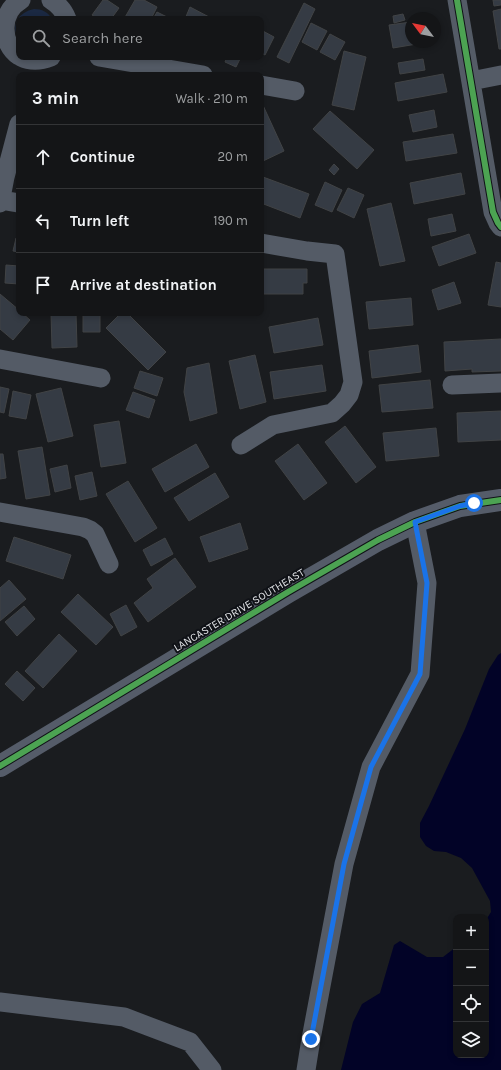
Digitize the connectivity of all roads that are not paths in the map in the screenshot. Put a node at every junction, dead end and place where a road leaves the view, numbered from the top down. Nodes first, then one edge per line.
1 (21, 0) edge
2 (51, 0) edge
3 (457, 0) edge
4 (66, 16) edge
5 (2, 35) edge
6 (16, 54) edge
7 (116, 60) edge
8 (186, 72) edge
9 (501, 75) edge
10 (471, 81) junction
11 (264, 86) edge
12 (295, 91) dead end
13 (16, 135) edge
14 (0, 201) edge
15 (16, 203) edge
16 (501, 227) edge
17 (264, 244) edge
18 (0, 359) edge
19 (101, 378) dead end
20 (501, 384) edge
21 (452, 385) dead end
22 (241, 445) dead end
23 (501, 500) edge
24 (0, 512) edge
25 (415, 522) junction
26 (109, 564) dead end
27 (0, 766) edge
28 (0, 1002) edge
29 (212, 1070) edge
30 (306, 1070) edge

1 - 5 street
2 - 4 street
3 - 10 street
5 - 6 street
7 - 8 street
9 - 10 street
10 - 16 street
11 - 12 street
13 - 14 street
14 - 15 street
17 - 22 street
18 - 19 street
20 - 21 street
23 - 25 main road, LANCASTER DRIVE SOUTHEAST
24 - 26 street
25 - 27 main road, LANCASTER DRIVE SOUTHEAST
25 - 30 street
28 - 29 street

